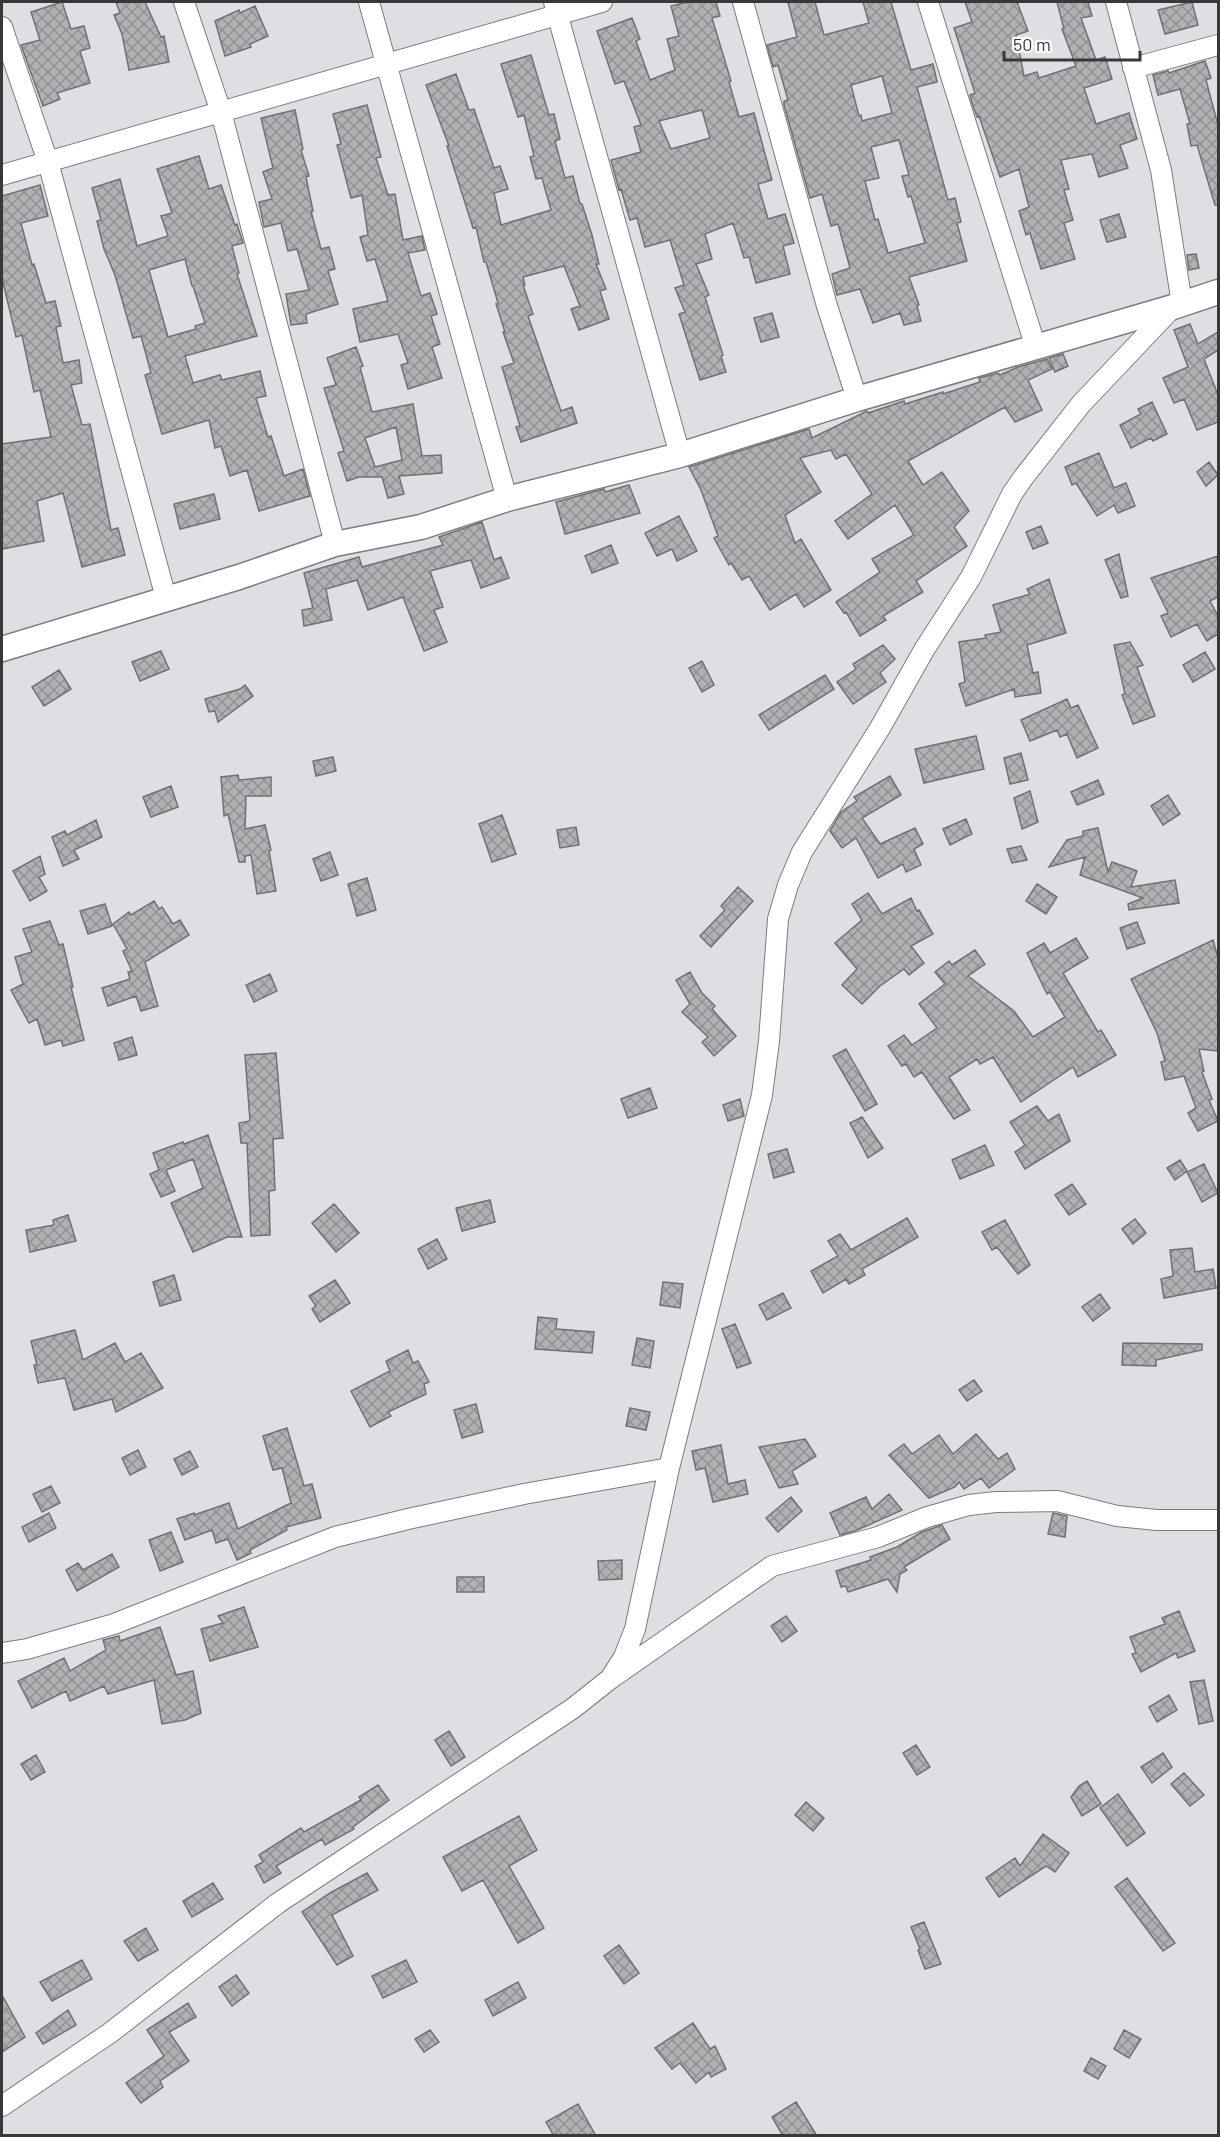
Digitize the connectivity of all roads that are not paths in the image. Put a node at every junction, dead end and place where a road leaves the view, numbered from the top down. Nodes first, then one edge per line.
1 (184, 2) edge
2 (369, 2) edge
3 (602, 2) edge
4 (743, 2) edge
5 (928, 2) edge
6 (1116, 2) edge
7 (555, 8) edge
8 (2, 27) edge
9 (1218, 45) edge
10 (386, 65) junction
11 (1133, 68) junction
12 (221, 112) junction
13 (48, 162) junction
14 (2, 175) edge
15 (1218, 292) edge
16 (1178, 306) junction
17 (1036, 348) junction
18 (857, 399) junction
19 (680, 455) junction
20 (507, 499) junction
21 (335, 544) junction
22 (166, 598) junction
23 (2, 649) edge
24 (669, 1468) junction
25 (1218, 1520) edge
26 (2, 1653) edge
27 (610, 1679) junction
28 (2, 2106) edge

1 - 12 street
2 - 10 street
3 - 7 street
4 - 18 street
5 - 17 street
6 - 11 street
7 - 10 street
7 - 19 street
8 - 13 street
9 - 11 street
10 - 12 street
10 - 20 street
11 - 16 street
12 - 13 street
12 - 21 street
13 - 14 street
13 - 22 street
15 - 16 street
16 - 17 street
16 - 24 street
17 - 18 street
18 - 19 street
19 - 20 street
20 - 21 street
21 - 22 street
22 - 23 street
24 - 26 street
24 - 27 street
25 - 27 street
27 - 28 street

